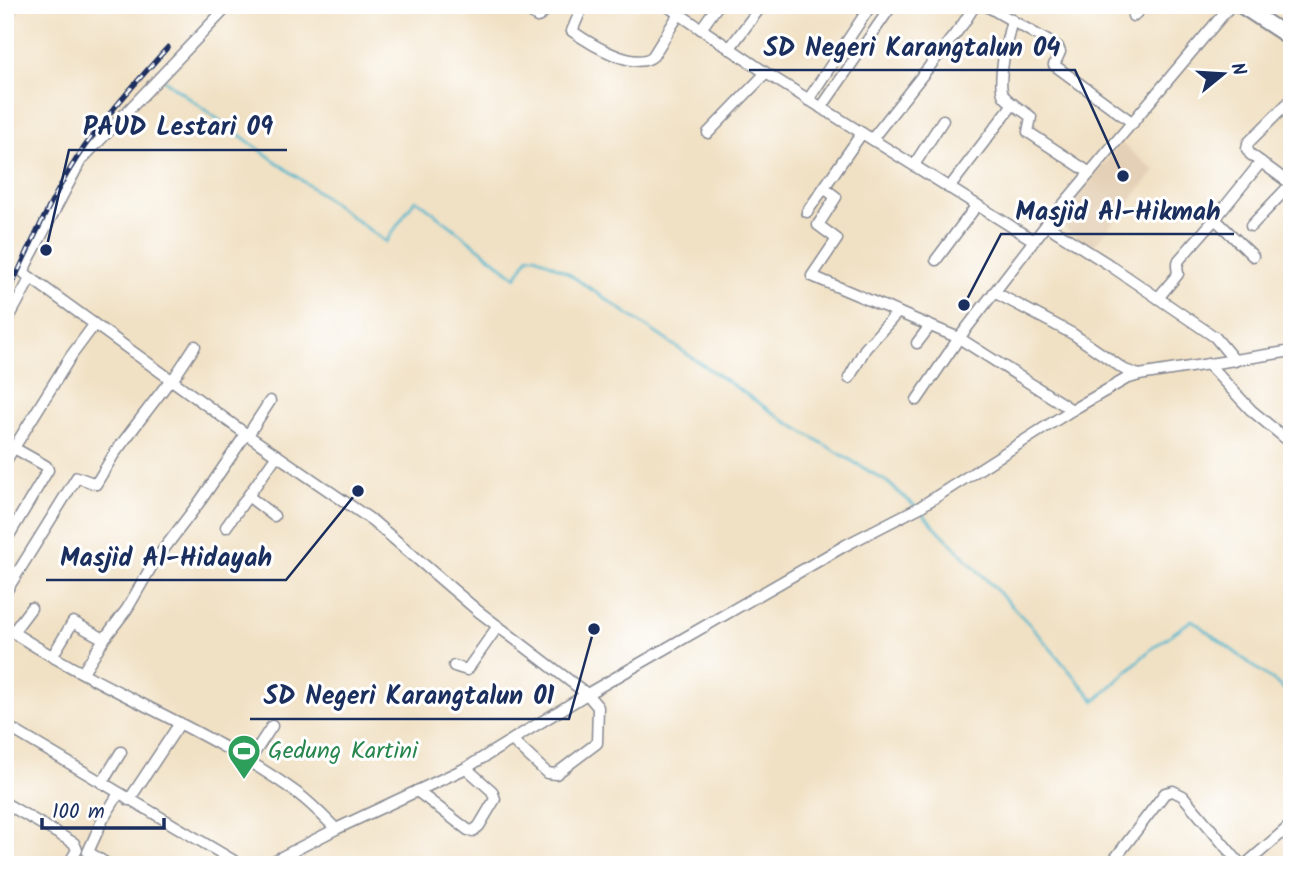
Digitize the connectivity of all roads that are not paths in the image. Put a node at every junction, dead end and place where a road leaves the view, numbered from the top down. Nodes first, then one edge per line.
1 (229, 5) edge
2 (520, 5) edge
3 (550, 5) edge
4 (583, 5) edge
5 (666, 5) edge
6 (718, 5) edge
7 (762, 5) edge
8 (871, 5) edge
9 (892, 5) edge
10 (975, 5) edge
11 (985, 5) edge
12 (1145, 5) edge
13 (1231, 5) edge
14 (1240, 5) edge
15 (679, 14) junction
16 (1133, 16) dead end
17 (1012, 20) junction
18 (701, 29) junction
19 (1292, 39) edge
20 (729, 49) junction
21 (766, 74) junction
22 (1292, 99) edge
23 (808, 100) junction
24 (1013, 104) junction
25 (821, 108) junction
26 (943, 120) dead end
27 (1133, 123) junction
28 (708, 133) dead end
29 (862, 133) junction
30 (872, 139) junction
31 (1261, 162) junction
32 (914, 165) junction
33 (1090, 173) junction
34 (1290, 182) edge
35 (824, 188) junction
36 (949, 188) junction
37 (977, 205) junction
38 (807, 212) dead end
39 (1215, 219) junction
40 (1045, 225) junction
41 (1251, 226) dead end
42 (1033, 240) junction
43 (1253, 256) dead end
44 (936, 260) dead end
45 (30, 279) junction
46 (994, 292) junction
47 (1158, 298) junction
48 (898, 312) junction
49 (5, 325) edge
50 (94, 325) junction
51 (930, 326) junction
52 (959, 338) junction
53 (917, 343) dead end
54 (195, 346) dead end
55 (1292, 351) edge
56 (1235, 361) junction
57 (1209, 364) junction
58 (1139, 375) junction
59 (849, 378) dead end
60 (172, 380) junction
61 (917, 400) dead end
62 (270, 401) dead end
63 (1072, 410) junction
64 (247, 434) junction
65 (1292, 444) edge
66 (14, 448) junction
67 (277, 456) junction
68 (5, 462) edge
69 (248, 496) junction
70 (274, 516) dead end
71 (226, 527) dead end
72 (6, 542) edge
73 (5, 593) edge
74 (31, 608) dead end
75 (498, 626) junction
76 (9, 630) edge
77 (104, 639) junction
78 (53, 655) junction
79 (454, 666) dead end
80 (83, 672) junction
81 (587, 694) junction
82 (180, 723) junction
83 (5, 725) edge
84 (272, 726) dead end
85 (513, 741) junction
86 (121, 752) dead end
87 (249, 761) junction
88 (466, 768) junction
89 (102, 783) junction
90 (417, 791) junction
91 (119, 793) junction
92 (129, 800) junction
93 (5, 803) edge
94 (1292, 824) edge
95 (337, 829) junction
96 (76, 846) junction
97 (88, 852) junction
98 (234, 863) edge
99 (68, 865) edge
100 (109, 865) edge
101 (266, 865) edge
102 (1110, 865) edge
103 (1243, 865) edge

1 - 45 street
2 - 3 street
4 - 15 street
5 - 15 street
6 - 18 street
7 - 20 street
8 - 23 street
9 - 25 street
10 - 30 street
11 - 17 street
12 - 16 street
13 - 27 street
14 - 19 highway
15 - 18 street
17 - 24 street
17 - 27 street
18 - 20 street
20 - 21 street
21 - 23 street
21 - 28 street
22 - 31 street
23 - 25 street
24 - 33 street
24 - 36 street
25 - 29 street
26 - 32 street
27 - 33 street
29 - 30 street
29 - 35 street
30 - 32 street
31 - 34 street
31 - 39 street
32 - 36 street
33 - 40 street
34 - 41 street
35 - 38 street
35 - 48 street
36 - 37 street
37 - 42 street
37 - 44 street
39 - 43 street
39 - 47 street
40 - 42 street
40 - 47 street
42 - 46 street
45 - 49 street
45 - 50 street
46 - 52 street
46 - 58 street
47 - 56 street
48 - 51 street
48 - 59 street
50 - 60 street
50 - 66 street
51 - 52 street
51 - 53 street
52 - 61 street
52 - 63 street
54 - 60 street
55 - 56 street
56 - 57 street
57 - 58 street
57 - 65 street
58 - 63 street
60 - 64 street
60 - 73 street
62 - 64 street
63 - 81 street
64 - 67 street
64 - 77 street
66 - 68 street
66 - 72 street
67 - 69 street
67 - 75 street
69 - 70 street
69 - 71 street
74 - 76 street
75 - 79 street
75 - 81 street
76 - 78 street
77 - 78 street
77 - 80 street
78 - 80 street
80 - 82 street
81 - 85 street
81 - 85 street
82 - 87 street
82 - 92 street
83 - 89 street
84 - 87 street
85 - 88 street
86 - 89 street
87 - 95 street
88 - 90 street
88 - 90 street
89 - 91 street
90 - 95 street
91 - 92 street
91 - 97 street
92 - 98 street
93 - 96 street
94 - 103 street
95 - 101 street
96 - 97 street
96 - 99 street
97 - 100 street
102 - 103 street

